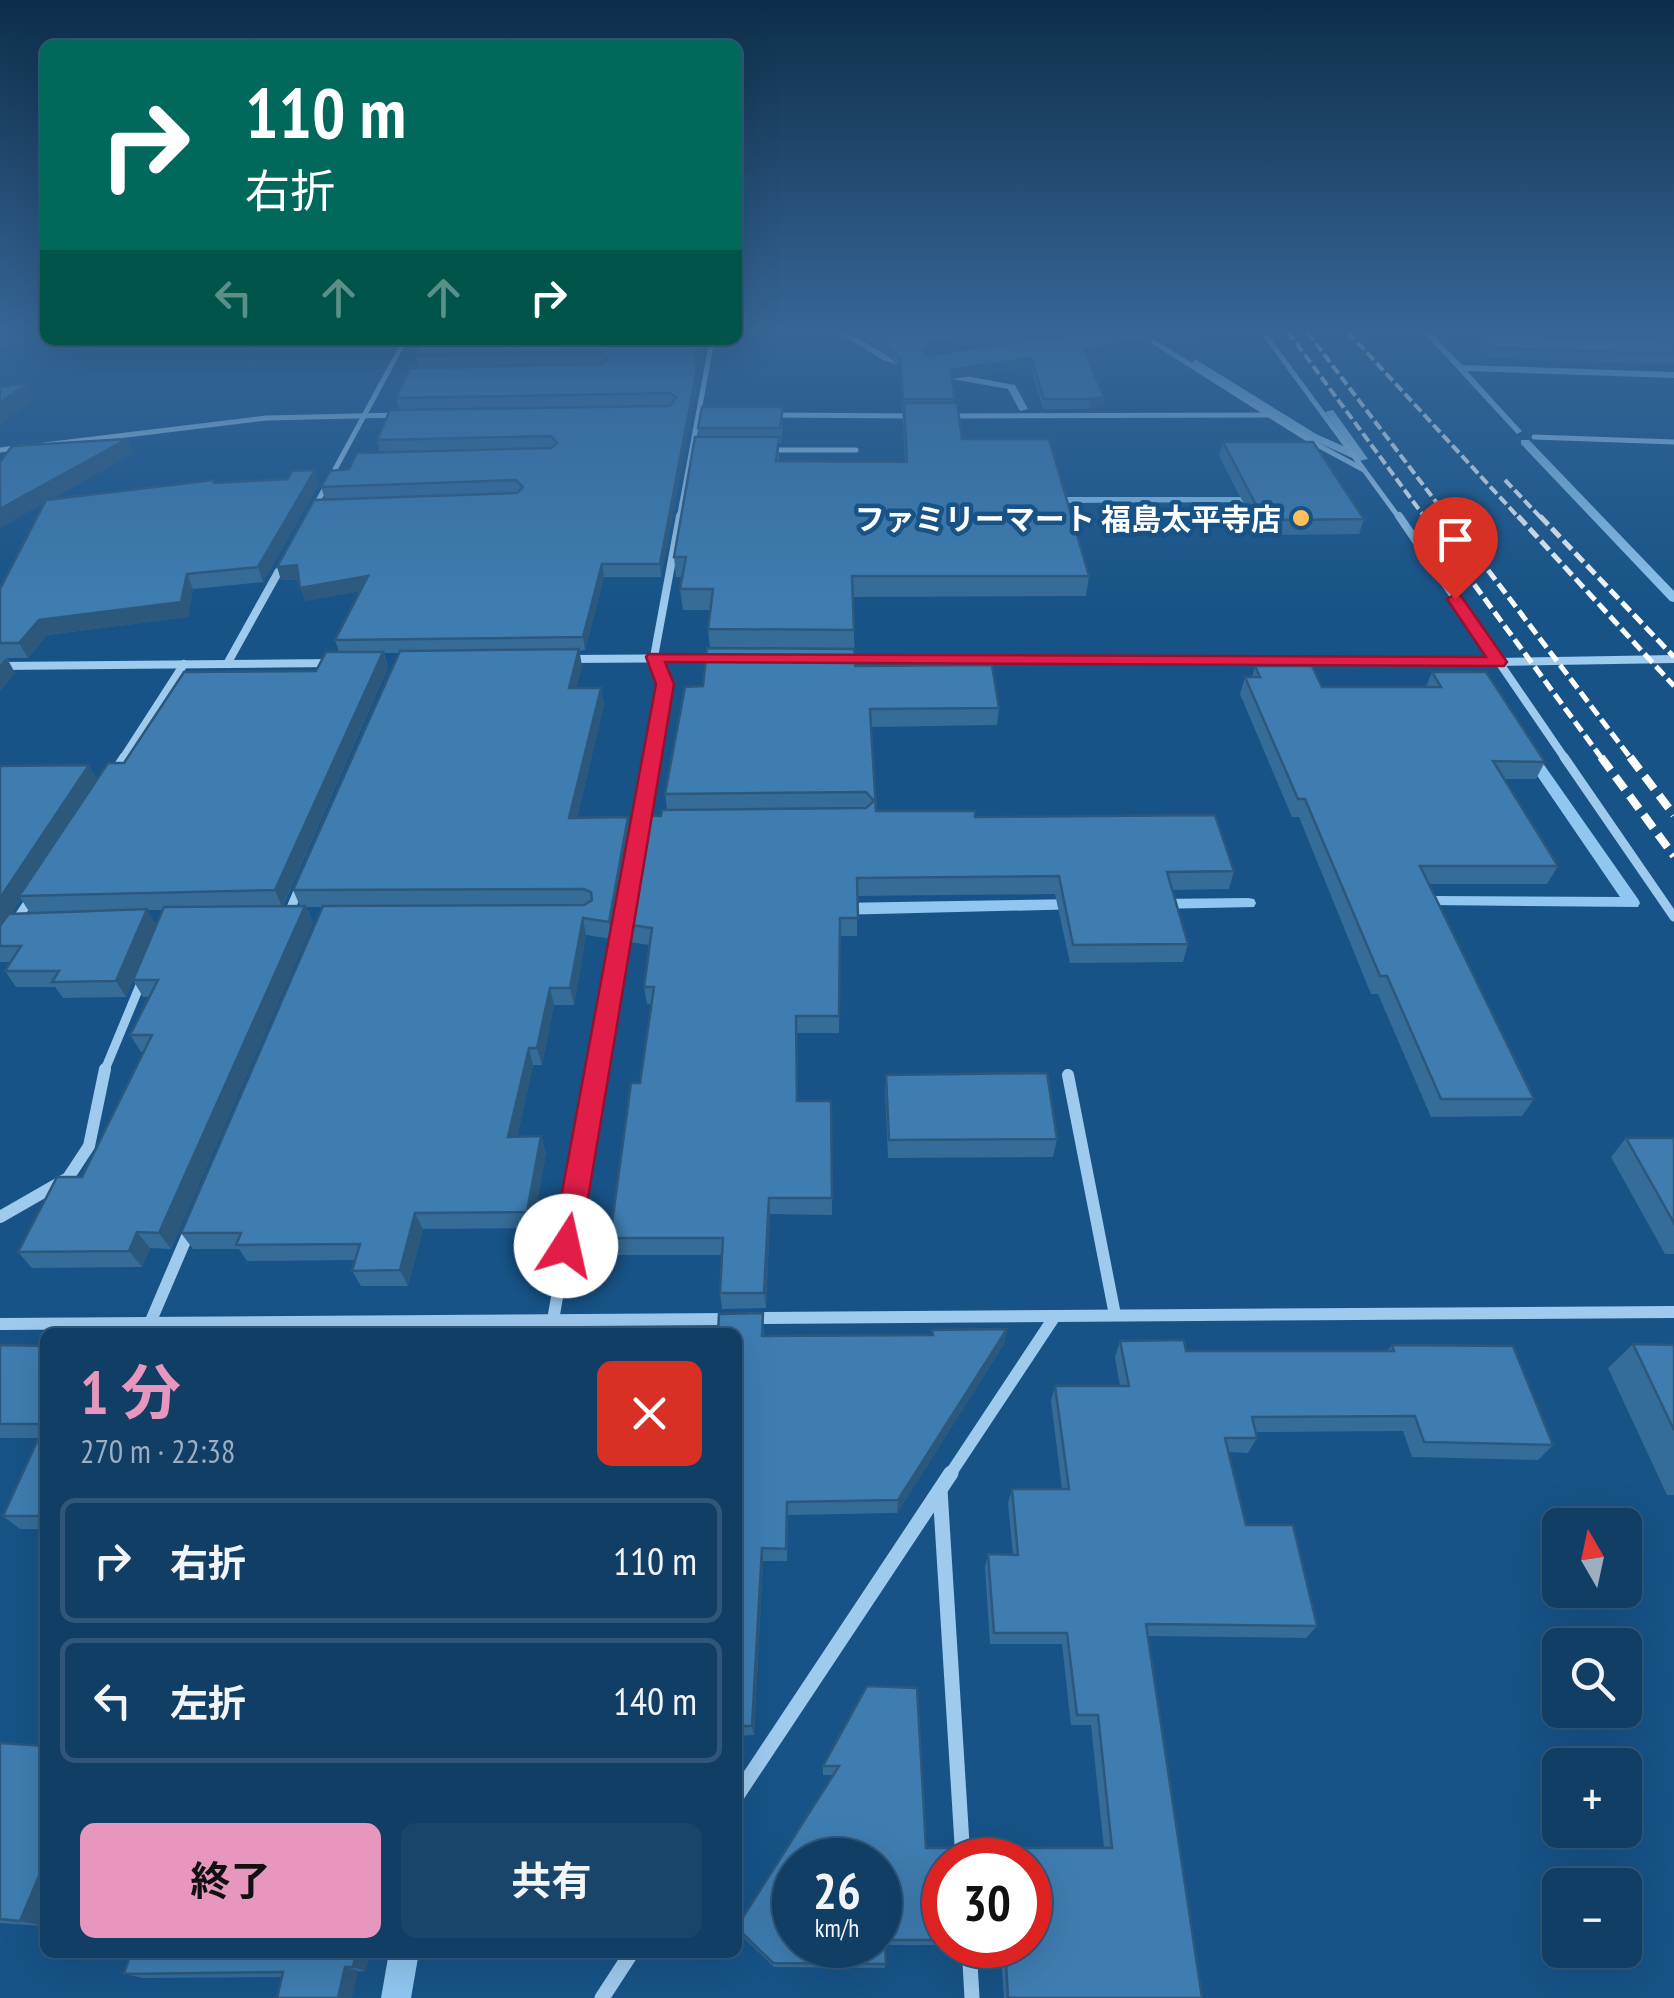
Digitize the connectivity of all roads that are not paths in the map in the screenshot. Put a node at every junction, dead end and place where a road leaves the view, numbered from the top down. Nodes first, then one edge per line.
1 (206, 425) edge
2 (360, 425) edge
3 (696, 425) edge
4 (1289, 425) edge
5 (1334, 425) edge
6 (1534, 436) dead end
7 (1674, 442) edge
8 (0, 450) edge
9 (691, 450) junction
10 (709, 450) edge
11 (764, 450) edge
12 (856, 450) dead end
13 (361, 458) edge
14 (342, 459) junction
15 (1369, 472) junction
16 (334, 505) edge
17 (315, 506) junction
18 (306, 522) edge
19 (289, 553) edge
20 (654, 657) junction
21 (733, 658) edge
22 (831, 658) edge
23 (556, 659) edge
24 (1674, 659) edge
25 (1498, 662) junction
26 (342, 663) edge
27 (184, 664) junction
28 (227, 664) junction
29 (0, 666) edge
30 (110, 777) edge
31 (641, 820) junction
32 (660, 820) edge
33 (303, 881) edge
34 (36, 890) edge
35 (268, 915) edge
36 (288, 915) junction
37 (306, 915) edge
38 (1674, 917) edge
39 (15, 922) junction
40 (34, 922) edge
41 (0, 945) edge
42 (148, 966) edge
43 (1068, 1075) dead end
44 (197, 1214) edge
45 (0, 1217) edge
46 (1674, 1312) edge
47 (1115, 1315) junction
48 (1055, 1316) junction
49 (552, 1320) junction
50 (150, 1323) junction
51 (0, 1324) edge
52 (328, 1327) edge
53 (940, 1490) junction
54 (742, 1788) edge
55 (962, 1838) edge
56 (628, 1958) edge
57 (970, 1968) edge
58 (602, 1998) edge
59 (972, 1998) edge

1 - 8 street
2 - 14 street
3 - 9 street
4 - 15 street
5 - 15 street
6 - 7 street
9 - 10 street
9 - 20 street
11 - 12 street
13 - 14 street
14 - 17 street
15 - 25 street
16 - 17 street
17 - 18 street
19 - 28 street
20 - 21 street
20 - 23 street
20 - 31 street
22 - 25 street
24 - 25 street
25 - 38 street
26 - 28 street
27 - 28 street
27 - 29 street
27 - 30 street
31 - 32 street
31 - 49 street
33 - 36 street
34 - 39 street
35 - 36 street
36 - 37 street
39 - 40 street
39 - 41 street
42 - 45 street
43 - 47 street
44 - 50 street
46 - 47 street
47 - 48 street
48 - 49 street
48 - 53 street
49 - 52 street
50 - 51 street
50 - 52 street
53 - 54 street
53 - 55 street
56 - 58 street
57 - 59 street

